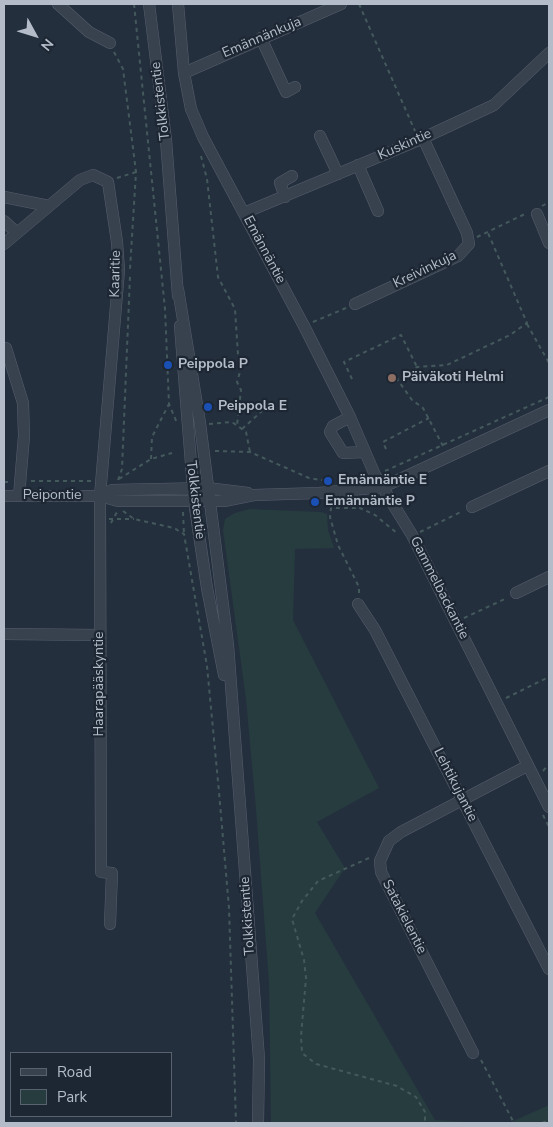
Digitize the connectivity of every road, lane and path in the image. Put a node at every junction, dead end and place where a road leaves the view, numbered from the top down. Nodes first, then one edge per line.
1 (58, 4) edge
2 (134, 4) edge
3 (150, 4) edge
4 (178, 4) edge
5 (340, 4) edge
6 (359, 4) edge
7 (261, 38) junction
8 (110, 43) dead end
9 (549, 53) edge
10 (184, 73) junction
11 (296, 87) dead end
12 (320, 136) dead end
13 (421, 139) junction
14 (199, 152) dead end
15 (358, 165) junction
16 (136, 172) dead end
17 (338, 174) junction
18 (292, 176) dead end
19 (108, 182) junction
20 (285, 196) junction
21 (4, 197) edge
22 (48, 206) junction
23 (378, 211) dead end
24 (244, 213) junction
25 (537, 214) joint
26 (4, 221) edge
27 (488, 232) junction
28 (17, 233) junction
29 (469, 239) junction
30 (549, 243) edge
31 (4, 244) edge
32 (178, 289) junction
33 (355, 304) joint
34 (527, 323) junction
35 (304, 326) junction
36 (6, 348) dead end
37 (549, 363) edge
38 (417, 367) junction
39 (352, 379) dead end
40 (549, 396) edge
41 (170, 404) junction
42 (549, 410) edge
43 (262, 411) dead end
44 (209, 415) dead end
45 (350, 417) junction
46 (430, 418) junction
47 (236, 425) junction
48 (179, 429) dead end
49 (242, 429) junction
50 (443, 446) junction
51 (386, 449) dead end
52 (214, 451) dead end
53 (250, 452) junction
54 (364, 452) junction
55 (172, 453) dead end
56 (151, 458) junction
57 (549, 471) edge
58 (375, 475) junction
59 (102, 481) junction
60 (328, 481) dead end
61 (4, 482) edge
62 (20, 482) junction
63 (383, 487) junction
64 (193, 488) junction
65 (207, 488) junction
66 (360, 489) junction
67 (118, 490) junction
68 (254, 494) junction
69 (4, 496) edge
70 (19, 496) junction
71 (100, 496) junction
72 (188, 501) junction
73 (209, 501) junction
74 (472, 507) joint
75 (360, 508) junction
76 (100, 519) junction
77 (134, 519) junction
78 (184, 534) junction
79 (407, 537) junction
80 (549, 577) edge
81 (516, 593) joint
82 (358, 604) joint
83 (456, 621) junction
84 (4, 634) edge
85 (100, 635) junction
86 (549, 677) edge
87 (497, 702) junction
88 (232, 709) junction
89 (528, 766) junction
90 (463, 799) junction
91 (545, 809) edge
92 (549, 827) edge
93 (383, 850) junction
94 (110, 924) dead end
95 (549, 968) edge
96 (473, 1053) joint
97 (549, 1120) edge
98 (236, 1123) edge
99 (258, 1123) edge
100 (425, 1123) edge
101 (514, 1123) edge
102 (542, 1123) edge

1 - 8 street
2 - 41 path
3 - 32 street, Tolkkistentie
4 - 10 street, Emännäntie
5 - 7 street, Emännänkuja
6 - 13 path
7 - 10 street, Emännänkuja
7 - 11 street
9 - 13 street, Kuskintie
10 - 24 street, Emännäntie
12 - 17 street
13 - 15 street, Kuskintie
13 - 29 street, Kreivinkuja
14 - 47 path
15 - 17 street, Kuskintie
15 - 23 street
16 - 19 path
17 - 20 street, Kuskintie
18 - 20 street
19 - 22 street
19 - 59 street, Kaaritie
20 - 24 street, Kuskintie
21 - 22 street
22 - 28 street
24 - 35 street, Emännäntie
25 - 27 path
25 - 30 street
26 - 28 street
27 - 29 path
27 - 34 path
28 - 31 street
29 - 33 street, Kreivinkuja
32 - 64 street, Tolkkistentie
32 - 65 street, Tolkkistentie
33 - 35 path
34 - 37 path
34 - 38 path
35 - 45 street, Emännäntie
36 - 62 street
38 - 39 path
38 - 46 path
40 - 50 path
41 - 48 path
41 - 56 path
42 - 63 street
43 - 49 path
44 - 47 path
45 - 54 street, Emännäntie
45 - 54 street
46 - 50 path
46 - 51 path
47 - 49 path
49 - 53 path
50 - 58 path
52 - 53 path
53 - 60 path
54 - 58 street, Emännäntie
55 - 56 path
56 - 67 path
57 - 74 street
58 - 63 street, Emännäntie
59 - 62 path
59 - 67 path
59 - 71 street, Kaaritie
61 - 62 path
62 - 70 street
63 - 66 street
63 - 79 street, Gammelbackantie
64 - 65 street
64 - 67 street, Peipontie
64 - 72 street, Tolkkistentie
65 - 68 street
65 - 73 street, Tolkkistentie
66 - 68 street
66 - 75 path
67 - 71 street, Peipontie
67 - 72 street, Peipontie
67 - 77 path
68 - 73 street
69 - 70 street, Peipontie
70 - 71 street, Peipontie
71 - 76 street, Haarapääskyntie
72 - 73 street
72 - 78 path
72 - 88 street, Tolkkistentie
73 - 88 street, Tolkkistentie
74 - 79 path
75 - 79 path
75 - 82 path
76 - 77 path
76 - 85 street, Haarapääskyntie
77 - 78 path
78 - 98 path
79 - 83 street, Gammelbackantie
80 - 81 street
81 - 83 path
82 - 90 street, Lehtikujantie
83 - 87 street, Gammelbackantie
84 - 85 street
85 - 94 street, Haarapääskyntie
86 - 87 path
87 - 89 street, Gammelbackantie
88 - 99 street, Tolkkistentie
89 - 90 street
89 - 91 street, Gammelbackantie
90 - 93 street
90 - 95 street, Lehtikujantie
91 - 92 path
93 - 96 street, Satakielentie
93 - 100 path
96 - 101 path
97 - 102 path

